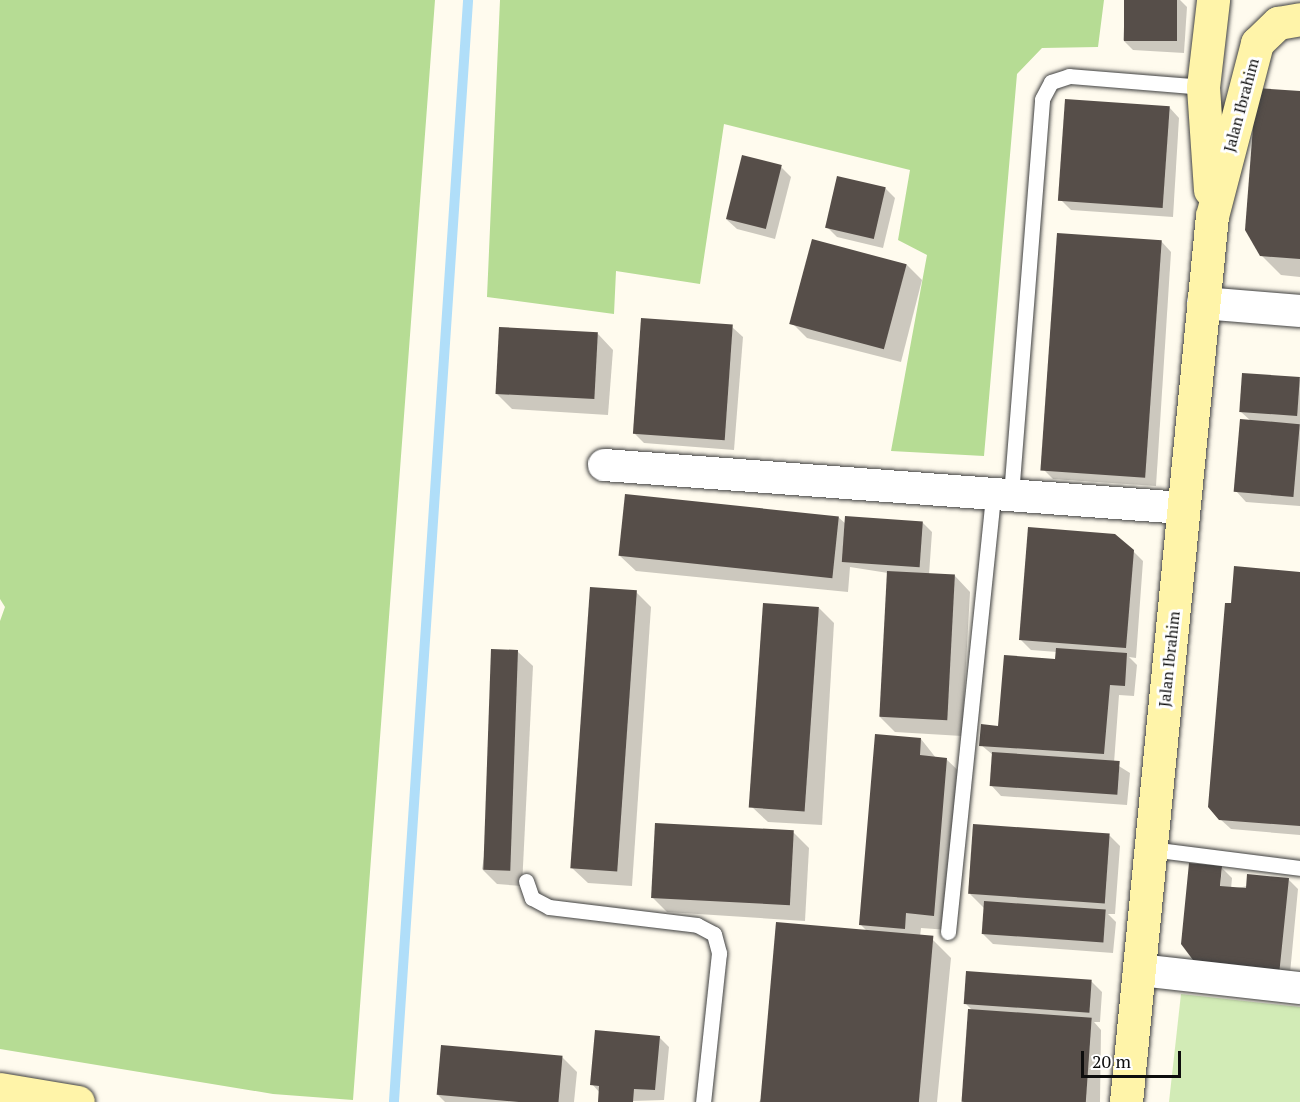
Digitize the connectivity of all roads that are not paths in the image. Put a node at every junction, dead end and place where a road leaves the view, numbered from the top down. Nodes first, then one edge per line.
1 (1213, 0) edge
2 (1300, 19) edge
3 (1203, 87) junction
4 (1212, 216) junction
5 (1203, 303) junction
6 (1300, 311) edge
7 (604, 465) dead end
8 (1002, 495) junction
9 (1183, 508) junction
10 (1150, 849) junction
11 (1300, 867) edge
12 (526, 881) dead end
13 (948, 932) dead end
14 (1139, 970) junction
15 (1300, 988) edge
16 (0, 1089) edge
17 (78, 1102) edge
18 (703, 1102) edge
19 (1126, 1102) edge

1 - 3 street, Jalan Ibrahim
2 - 4 street, Jalan Ibrahim
3 - 4 street, Jalan Ibrahim
3 - 8 lane
4 - 5 street, Jalan Ibrahim
5 - 6 street
5 - 9 street, Jalan Ibrahim
7 - 8 street
8 - 9 street
8 - 13 lane
9 - 10 street, Jalan Ibrahim
10 - 11 lane
10 - 14 street, Jalan Ibrahim
12 - 18 lane
14 - 15 street
14 - 19 street, Jalan Ibrahim
16 - 17 street

